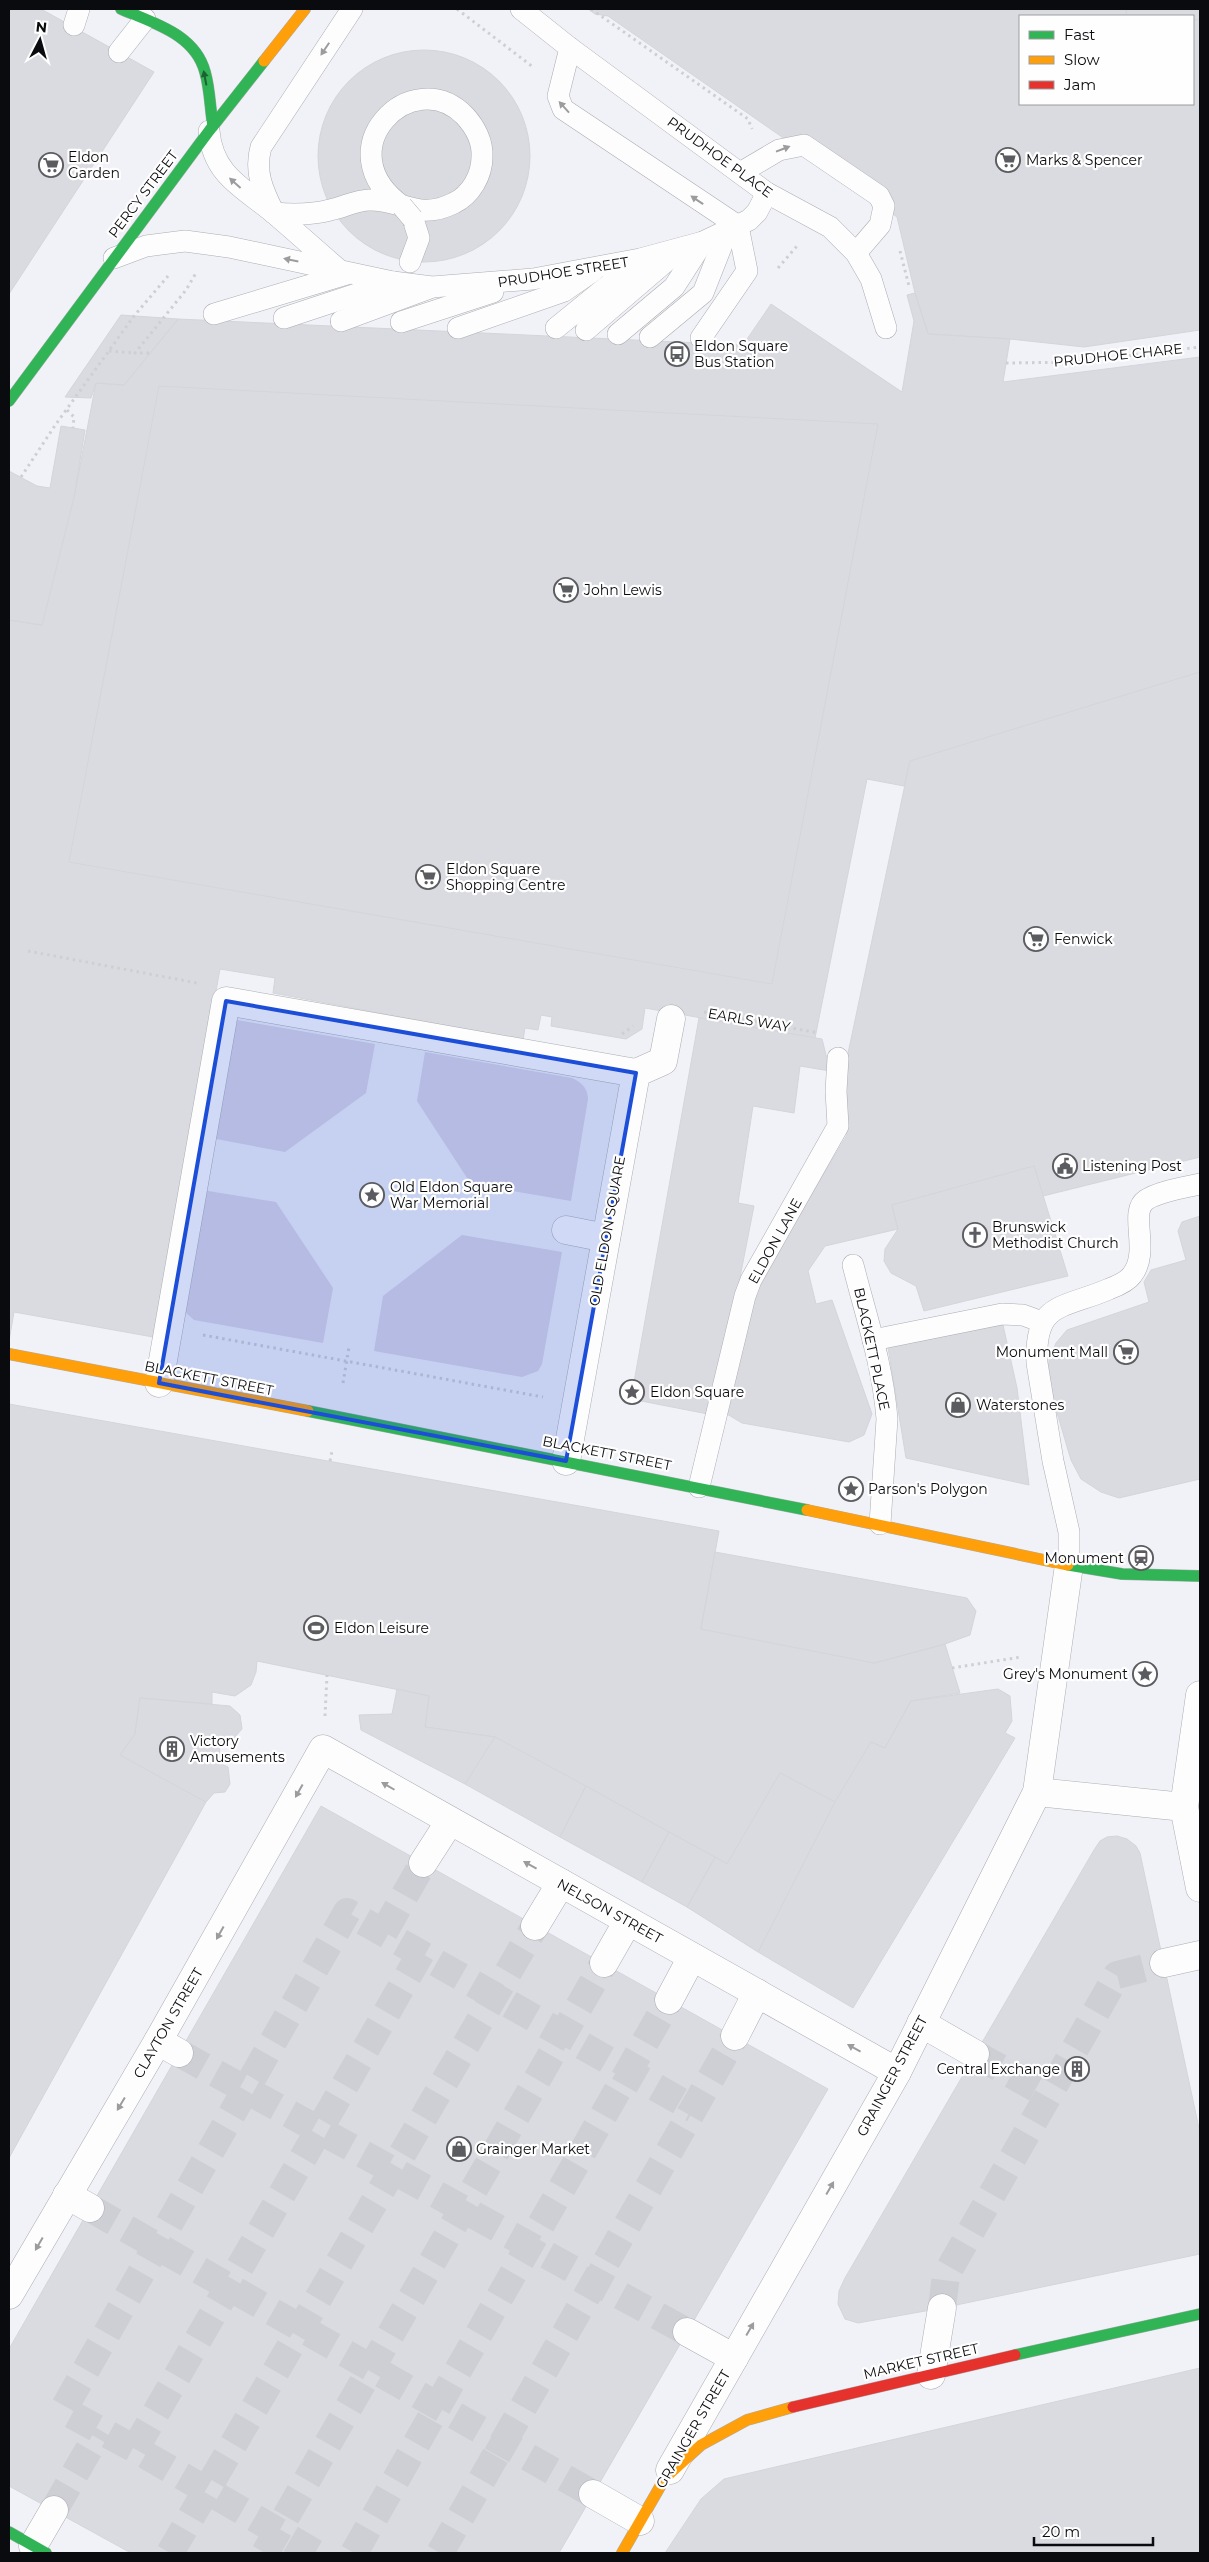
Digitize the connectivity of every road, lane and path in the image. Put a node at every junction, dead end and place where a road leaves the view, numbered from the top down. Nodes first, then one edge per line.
1 (121, 9) edge
2 (305, 9) edge
3 (352, 9) edge
4 (457, 9) edge
5 (520, 9) edge
6 (591, 9) edge
7 (145, 20) junction
8 (570, 48) junction
9 (119, 52) dead end
10 (560, 86) junction
11 (748, 120) junction
12 (759, 127) dead end
13 (211, 128) junction
14 (779, 150) junction
15 (740, 173) junction
16 (767, 193) junction
17 (274, 213) junction
18 (733, 229) junction
19 (703, 242) junction
20 (681, 248) junction
21 (900, 249) dead end
22 (856, 253) junction
23 (114, 258) junction
24 (640, 259) junction
25 (410, 262) dead end
26 (188, 268) dead end
27 (597, 268) junction
28 (344, 272) junction
29 (174, 273) dead end
30 (533, 279) junction
31 (393, 282) junction
32 (432, 287) junction
33 (911, 294) dead end
34 (214, 314) dead end
35 (284, 318) dead end
36 (341, 321) dead end
37 (401, 322) dead end
38 (458, 328) dead end
39 (556, 328) dead end
40 (886, 328) dead end
41 (586, 330) dead end
42 (618, 334) dead end
43 (650, 337) dead end
44 (701, 338) dead end
45 (1200, 347) edge
46 (109, 351) junction
47 (135, 353) junction
48 (149, 354) dead end
49 (1006, 363) dead end
50 (9, 401) edge
51 (68, 410) junction
52 (73, 428) dead end
53 (21, 477) dead end
54 (28, 951) dead end
55 (198, 983) dead end
56 (703, 1012) dead end
57 (671, 1019) dead end
58 (635, 1020) dead end
59 (622, 1034) dead end
60 (838, 1058) joint
61 (636, 1072) junction
62 (1200, 1184) edge
63 (566, 1230) dead end
64 (606, 1238) junction
65 (853, 1265) dead end
66 (1042, 1322) junction
67 (170, 1328) junction
68 (873, 1340) junction
69 (9, 1354) edge
70 (159, 1383) junction
71 (576, 1403) junction
72 (566, 1461) junction
73 (700, 1487) junction
74 (880, 1524) junction
75 (1069, 1565) junction
76 (1200, 1576) edge
77 (1055, 1652) junction
78 (952, 1668) dead end
79 (327, 1675) dead end
80 (1200, 1695) edge
81 (324, 1749) junction
82 (1038, 1792) junction
83 (1184, 1807) junction
84 (450, 1821) junction
85 (1196, 1850) edge
86 (423, 1863) tunnel mouth
87 (561, 1883) junction
88 (1200, 1888) edge
89 (628, 1921) junction
90 (536, 1926) tunnel mouth
91 (1200, 1954) edge
92 (692, 1957) junction
93 (604, 1963) tunnel mouth
94 (1164, 1963) tunnel mouth
95 (757, 1994) junction
96 (669, 2000) tunnel mouth
97 (921, 2023) junction
98 (735, 2036) tunnel mouth
99 (975, 2054) tunnel mouth
100 (897, 2072) junction
101 (9, 2295) edge
102 (942, 2308) tunnel mouth
103 (1200, 2314) edge
104 (687, 2332) tunnel mouth
105 (734, 2358) junction
106 (931, 2375) junction
107 (665, 2478) junction
108 (593, 2494) tunnel mouth
109 (54, 2510) tunnel mouth
110 (640, 2521) junction
111 (9, 2532) edge
112 (40, 2550) edge
113 (622, 2553) edge

1 - 7 street
2 - 13 street, PERCY STREET
3 -> 17 lane
4 - 10 path
5 - 8 lane, PRUDHOE PLACE
6 - 11 path
7 - 9 lane
13 -> 7 street
8 - 10 lane
8 - 15 lane, PRUDHOE PLACE
18 -> 10 lane
11 - 12 path
11 - 14 path
17 -> 13 lane
13 - 23 street, PERCY STREET
14 - 15 lane
14 -> 22 lane
15 - 16 lane, PRUDHOE PLACE
16 - 18 lane, PRUDHOE STREET
16 - 22 lane, PRUDHOE PLACE
17 - 25 lane
17 - 28 lane
18 - 19 lane, PRUDHOE STREET
18 - 43 lane
18 - 44 lane
19 - 20 lane, PRUDHOE STREET
19 - 42 lane
20 - 24 lane, PRUDHOE STREET
20 - 41 lane
21 - 33 path
22 - 40 lane, PRUDHOE PLACE
28 -> 23 lane, PRUDHOE STREET
23 - 50 street, PERCY STREET
24 - 27 lane, PRUDHOE STREET
24 - 39 lane
26 - 47 path
27 - 30 lane, PRUDHOE STREET
27 - 38 lane
28 - 31 lane, PRUDHOE STREET
28 - 34 lane
29 - 46 path
30 - 32 lane, PRUDHOE STREET
30 - 37 lane
31 - 32 lane, PRUDHOE STREET
31 - 35 lane
32 - 36 lane
45 - 49 path, PRUDHOE CHARE
46 - 47 path
46 - 51 path
47 - 48 path
51 - 52 path
51 - 53 path
54 - 55 path
56 - 60 path, EARLS WAY
57 - 61 street
58 - 59 path
60 - 73 lane, ELDON LANE
61 - 64 street, OLD ELDON SQUARE
61 - 67 street
62 - 66 lane
63 - 64 street
64 - 71 street, OLD ELDON SQUARE
65 - 68 lane, BLACKETT PLACE
66 - 68 lane
66 - 75 lane
67 - 70 street
67 - 71 path
68 - 74 lane, BLACKETT PLACE
69 - 70 street, BLACKETT STREET
70 - 72 street, BLACKETT STREET
71 - 72 street, OLD ELDON SQUARE
72 - 73 street, BLACKETT STREET
73 - 74 street, BLACKETT STREET
74 - 75 street, BLACKETT STREET
75 - 76 street, BLACKETT STREET
75 - 77 street, GRAINGER STREET
77 - 78 path
77 - 82 street, GRAINGER STREET
79 - 81 path
80 - 83 street
84 -> 81 street, NELSON STREET
81 -> 101 street, CLAYTON STREET
82 - 83 street
82 - 97 street, GRAINGER STREET
83 - 85 street
84 - 86 street
87 -> 84 street, NELSON STREET
85 - 88 street
87 - 89 street, NELSON STREET
87 - 90 street
89 - 92 street, NELSON STREET
89 - 93 street
91 - 94 street
92 - 95 street, NELSON STREET
92 - 96 street
95 - 98 street
100 -> 95 street, NELSON STREET
97 - 99 street
97 - 100 street, GRAINGER STREET
105 -> 100 street, GRAINGER STREET
102 - 106 street
103 - 106 street, MARKET STREET
104 - 105 street
105 - 107 street, GRAINGER STREET
106 - 107 street, MARKET STREET
107 - 110 street, GRAINGER STREET
108 - 110 street
109 - 112 street
110 - 113 street, GRAINGER STREET
111 - 112 street

